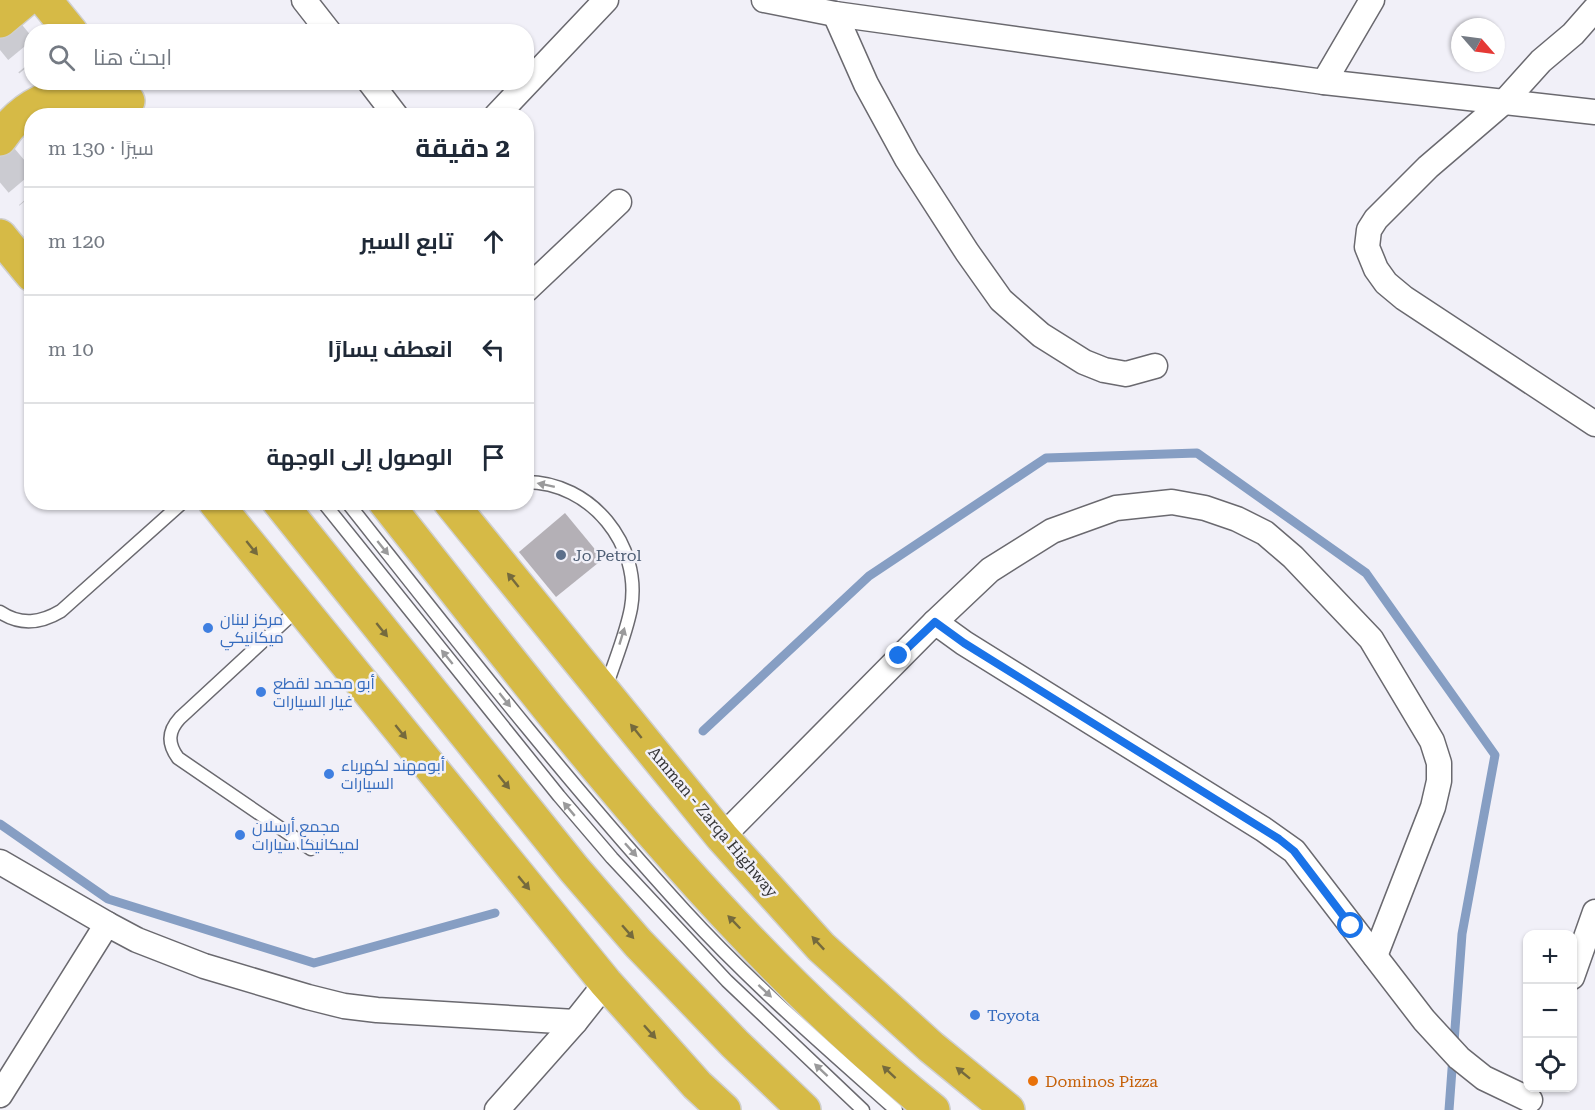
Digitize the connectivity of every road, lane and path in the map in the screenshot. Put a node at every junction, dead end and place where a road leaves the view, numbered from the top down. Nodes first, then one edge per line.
1 (25, 0) edge
2 (45, 0) edge
3 (304, 0) edge
4 (606, 0) edge
5 (764, 0) edge
6 (1372, 0) edge
7 (1595, 9) edge
8 (835, 14) junction
9 (0, 21) edge
10 (64, 24) edge
11 (323, 24) edge
12 (534, 76) edge
13 (1324, 82) junction
14 (376, 90) edge
15 (521, 90) edge
16 (126, 100) edge
17 (1505, 101) junction
18 (29, 108) edge
19 (390, 108) edge
20 (504, 108) edge
21 (24, 112) edge
22 (1595, 112) edge
23 (0, 139) edge
24 (619, 202) dead end
25 (0, 236) edge
26 (24, 265) edge
27 (534, 282) edge
28 (1155, 366) dead end
29 (1595, 424) edge
30 (534, 482) edge
31 (174, 510) edge
32 (221, 510) edge
33 (285, 510) edge
34 (329, 510) edge
35 (353, 510) edge
36 (391, 510) edge
37 (457, 510) edge
38 (300, 607) junction
39 (0, 612) edge
40 (935, 622) junction
41 (605, 692) junction
42 (723, 837) junction
43 (311, 849) dead end
44 (0, 862) edge
45 (1595, 912) edge
46 (107, 924) junction
47 (1375, 956) junction
48 (1577, 963) edge
49 (606, 983) junction
50 (575, 1022) junction
51 (0, 1095) edge
52 (1531, 1099) edge
53 (497, 1110) edge
54 (724, 1110) edge
55 (804, 1110) edge
56 (863, 1110) edge
57 (896, 1110) edge
58 (933, 1110) edge
59 (1008, 1110) edge

1 - 9 highway
2 - 10 highway
3 - 11 street
4 - 12 street
5 - 8 street
6 - 13 street
7 - 17 street
8 - 13 street
8 - 28 street
13 - 17 street
14 - 19 street
15 - 20 street
16 - 18 highway
17 - 22 street
17 - 29 street
21 - 23 highway
24 - 27 street
25 - 26 highway
41 -> 30 lane
31 - 39 lane
32 -> 38 highway
33 -> 55 highway
56 -> 34 lane
35 -> 57 lane
58 -> 36 highway
41 -> 37 highway, Amman - Zarqa Highway
38 - 43 lane
38 -> 49 highway
40 - 42 street
40 - 47 street
40 - 47 street
42 -> 41 highway, Amman - Zarqa Highway
59 -> 42 highway, Amman - Zarqa Highway
44 - 46 street
45 - 48 street
46 - 50 street
46 - 51 street
47 - 52 street
49 - 50 street
49 -> 54 highway
50 - 53 street

